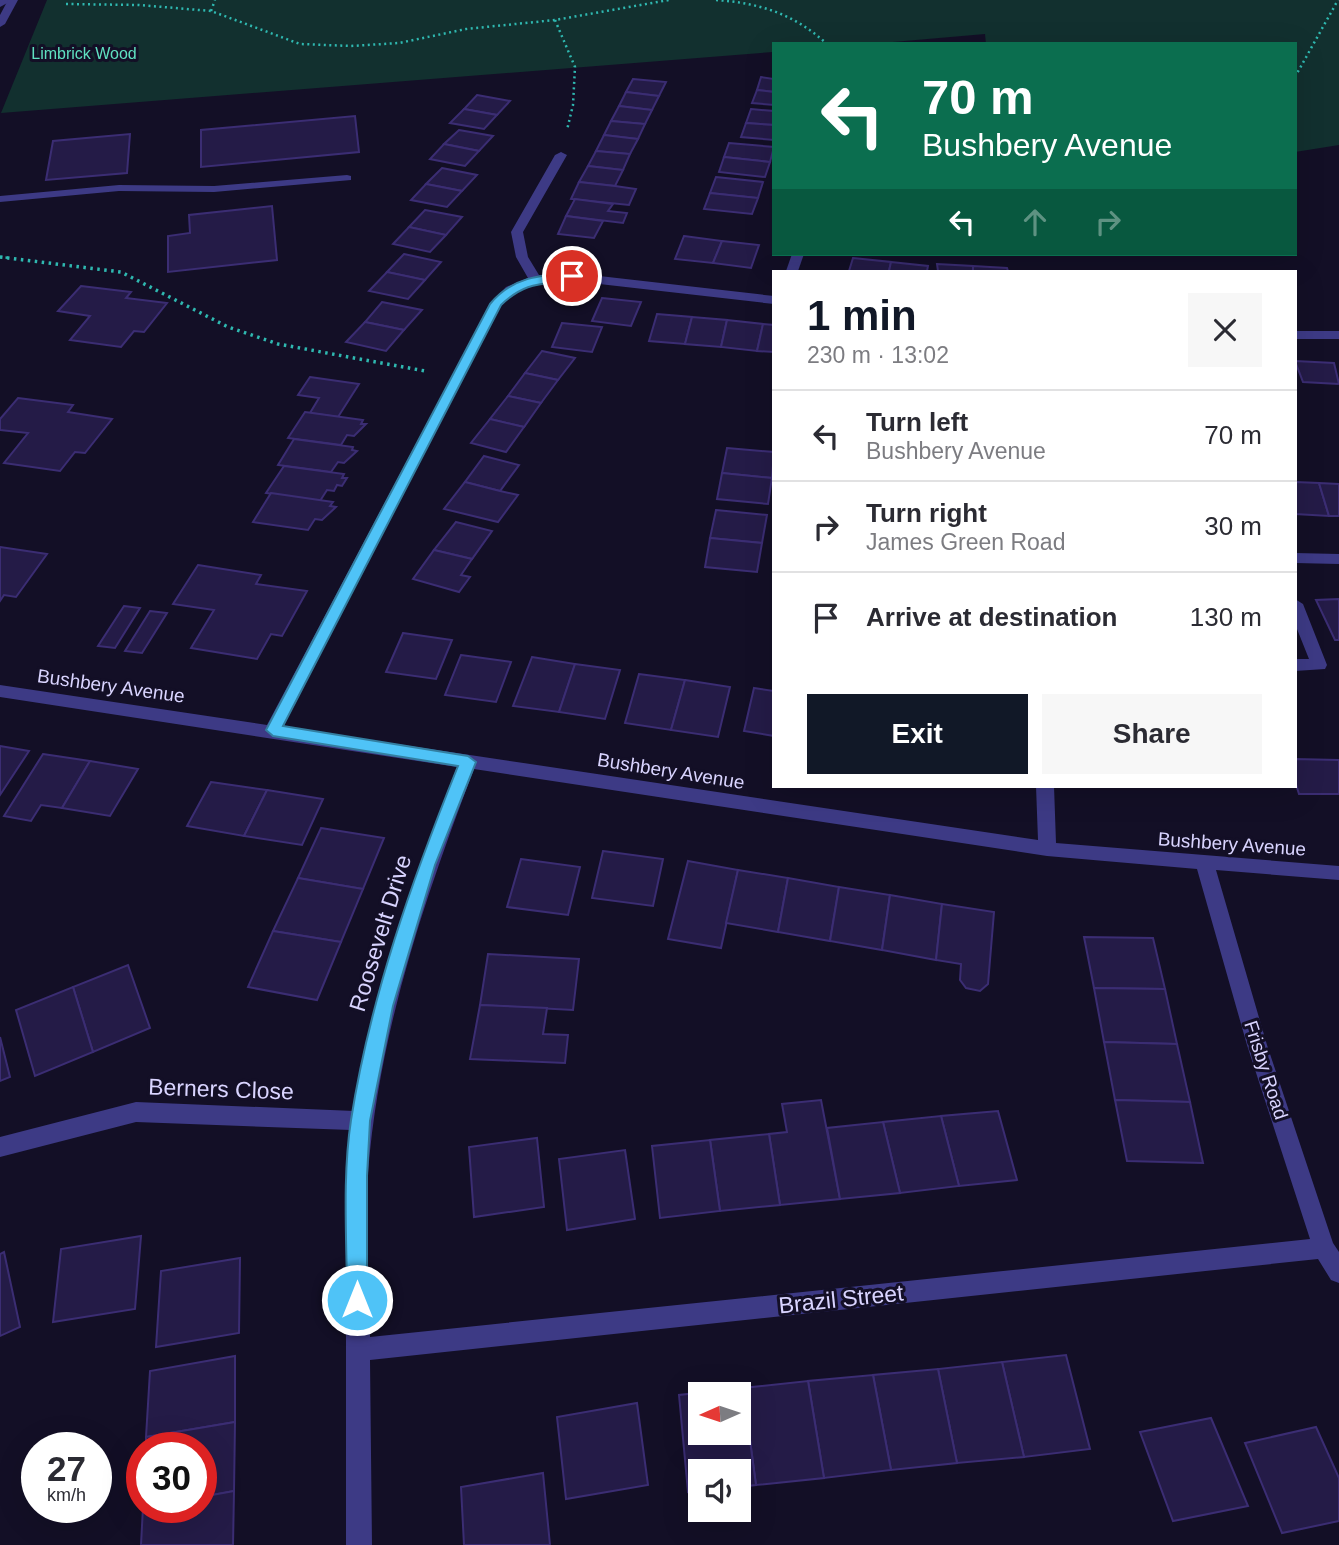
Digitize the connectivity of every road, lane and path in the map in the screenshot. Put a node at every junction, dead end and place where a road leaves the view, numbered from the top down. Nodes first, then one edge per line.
1 (11, 0) edge
2 (215, 0) edge
3 (669, 0) edge
4 (716, 0) edge
5 (755, 0) edge
6 (1338, 0) edge
7 (746, 2) edge
8 (66, 4) dead end
9 (0, 5) edge
10 (211, 11) junction
11 (555, 20) junction
12 (0, 22) edge
13 (825, 42) edge
14 (1297, 73) edge
15 (561, 155) joint
16 (347, 178) dead end
17 (0, 199) edge
18 (0, 257) edge
19 (535, 279) junction
20 (772, 300) edge
21 (1297, 335) edge
22 (1339, 335) edge
23 (456, 377) junction
24 (1297, 558) edge
25 (1339, 559) edge
26 (1297, 609) edge
27 (1297, 666) edge
28 (0, 691) edge
29 (273, 730) junction
30 (468, 762) junction
31 (1045, 788) edge
32 (1047, 849) junction
33 (1205, 863) junction
34 (1339, 873) edge
35 (361, 1121) junction
36 (0, 1147) edge
37 (1324, 1248) junction
38 (1339, 1272) edge
39 (357, 1350) junction
40 (359, 1545) edge

1 - 9 street
1 - 12 street
2 - 10 path
3 - 11 path
4 - 7 path
5 - 7 path
6 - 14 path
7 - 13 path
8 - 10 path
10 - 11 path
11 - 15 path
15 - 19 street
16 - 17 street
18 - 23 path
19 - 20 street
19 - 23 street
21 - 22 street
23 - 29 street
24 - 25 street
26 - 27 street
28 - 29 street, Bushbery Avenue
29 - 30 street, Bushbery Avenue
30 - 32 street, Bushbery Avenue
30 - 35 street, Roosevelt Drive
31 - 32 street
32 - 33 street, Bushbery Avenue
33 - 34 street, Bushbery Avenue
33 - 37 street, Frisby Road
35 - 36 street, Berners Close
35 - 39 street, Roosevelt Drive
37 - 38 street, Frisby Road
37 - 39 street, Brazil Street
39 - 40 street, Roosevelt Drive

